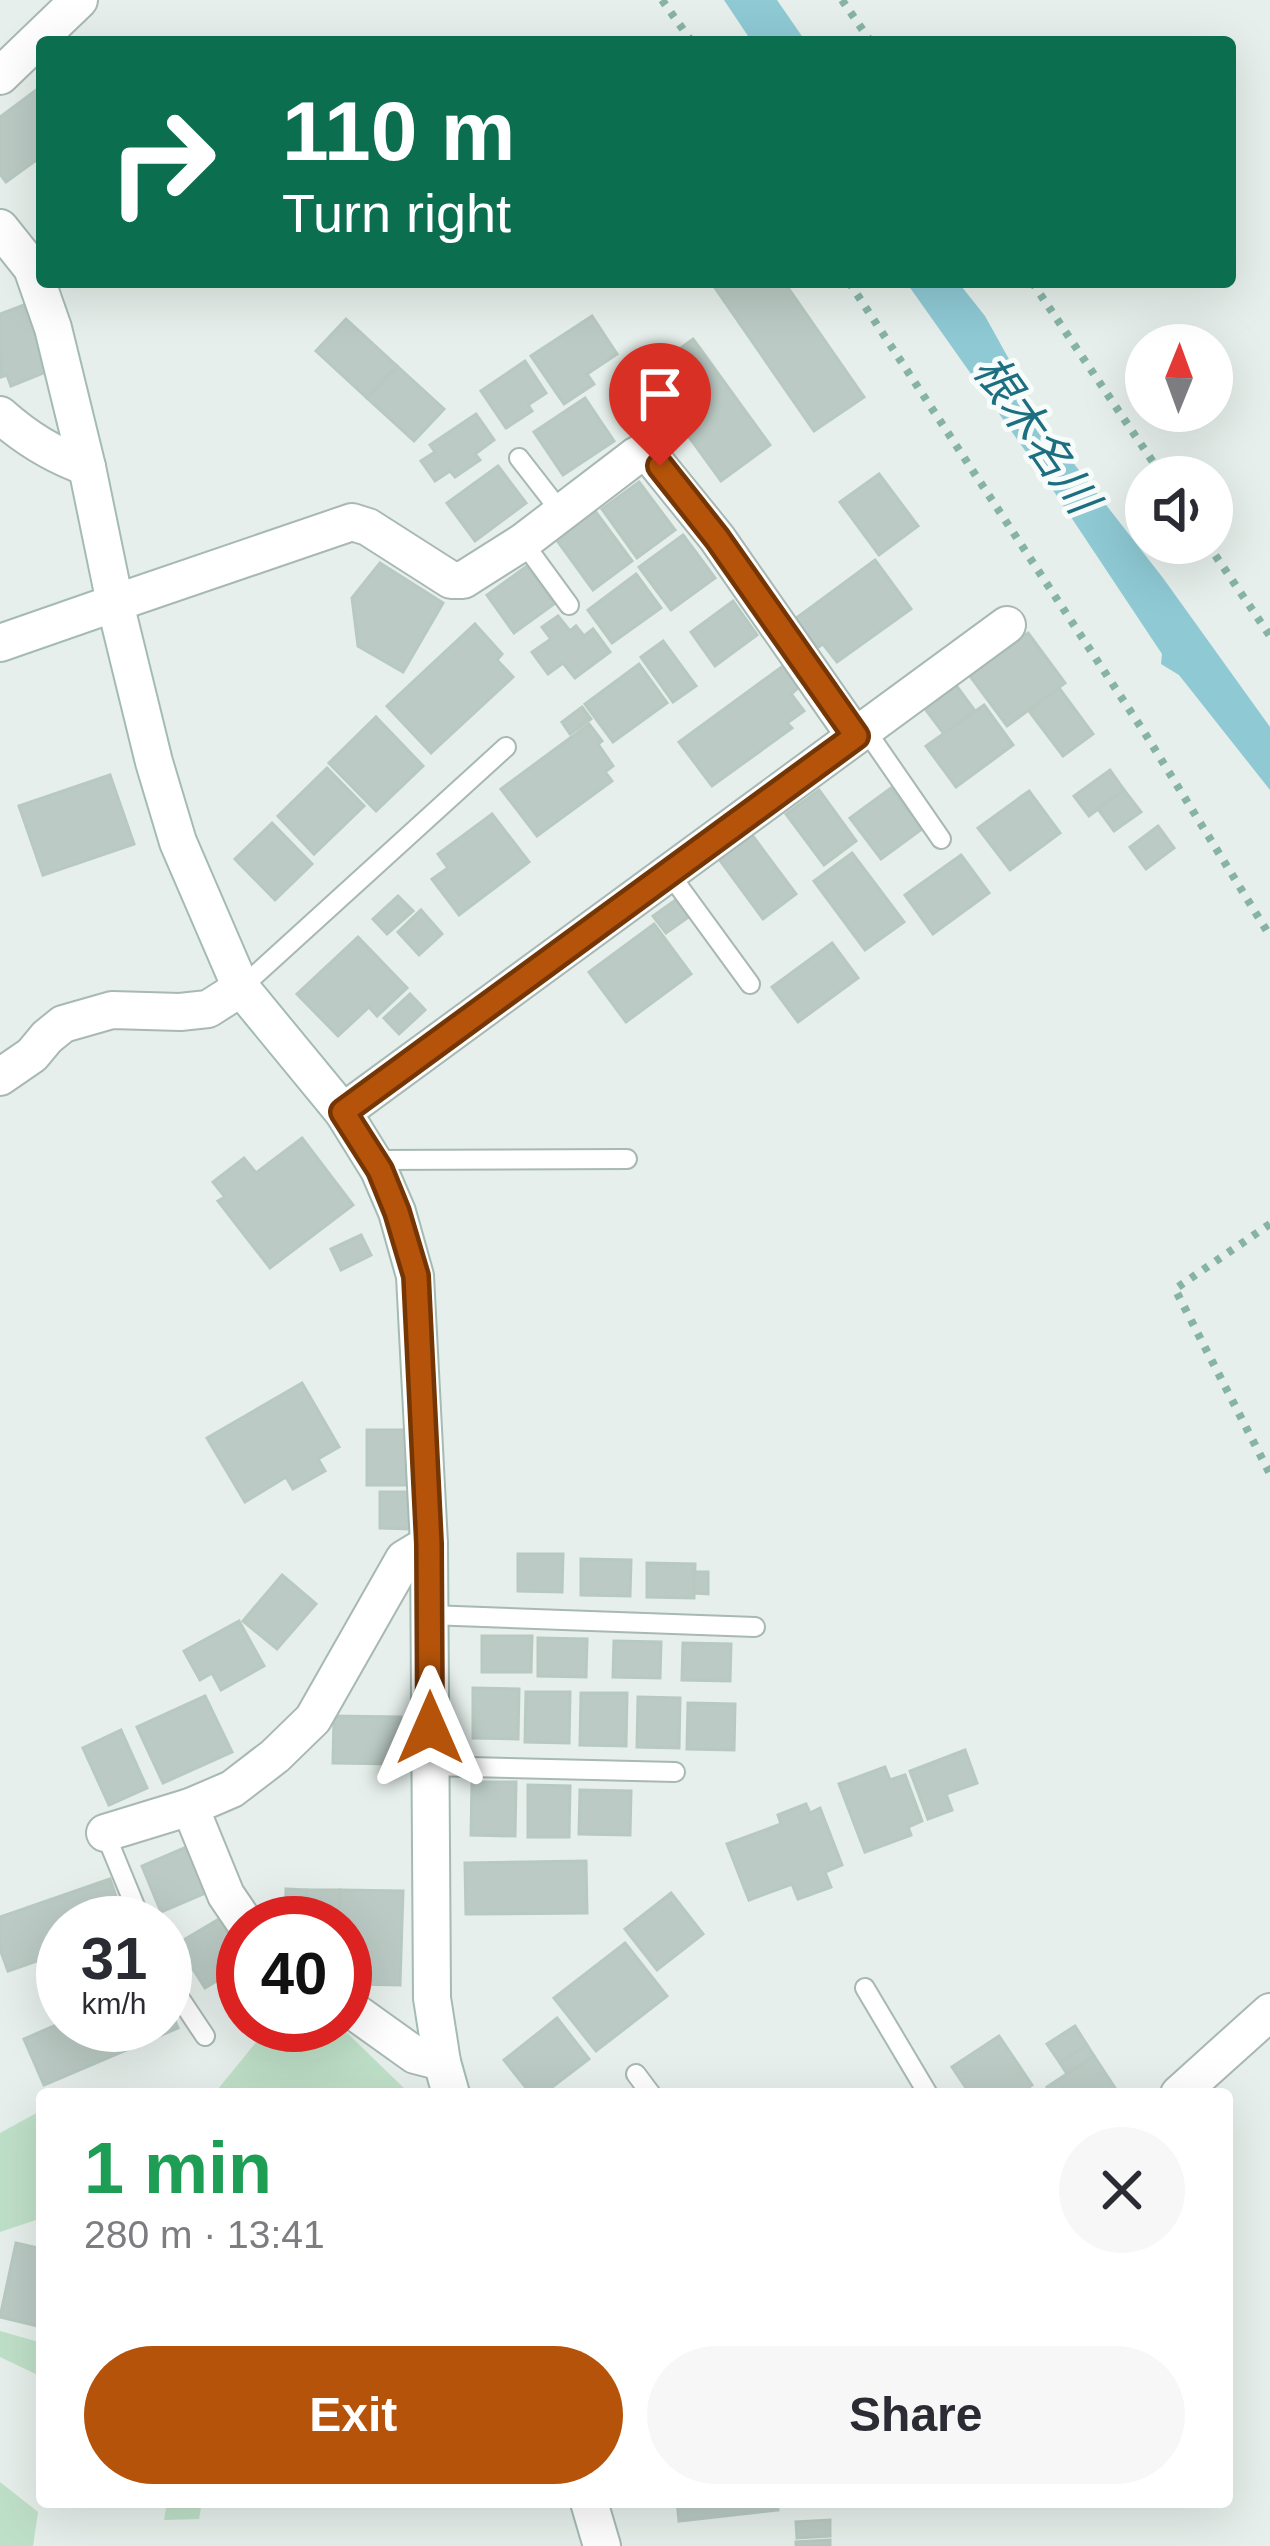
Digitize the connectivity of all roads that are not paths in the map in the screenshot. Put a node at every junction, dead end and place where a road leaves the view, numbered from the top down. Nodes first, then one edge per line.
1 (80, 0) edge
2 (36, 36) edge
3 (37, 36) edge
4 (4, 63) edge
5 (4, 239) edge
6 (36, 279) edge
7 (39, 288) edge
8 (0, 415) edge
9 (519, 458) dead end
10 (87, 467) junction
11 (561, 512) junction
12 (523, 542) junction
13 (115, 603) junction
14 (569, 605) dead end
15 (1006, 625) dead end
16 (0, 644) edge
17 (860, 732) junction
18 (506, 747) dead end
19 (941, 839) dead end
20 (669, 873) junction
21 (750, 984) dead end
22 (241, 988) junction
23 (0, 1077) edge
24 (343, 1112) junction
25 (627, 1159) dead end
26 (373, 1160) junction
27 (429, 1544) junction
28 (430, 1615) junction
29 (755, 1628) dead end
30 (430, 1766) junction
31 (675, 1772) dead end
32 (190, 1807) junction
33 (105, 1833) joint
34 (131, 1896) edge
35 (227, 1896) edge
36 (865, 1988) dead end
37 (1270, 2012) edge
38 (192, 2016) edge
39 (372, 2024) edge
40 (205, 2036) dead end
41 (636, 2074) dead end
42 (447, 2078) edge
43 (646, 2088) edge
44 (924, 2088) edge
45 (1186, 2088) edge
46 (591, 2508) edge
47 (602, 2546) edge

1 - 3 street
2 - 4 street
5 - 6 street
7 - 10 street
8 - 10 street
9 - 11 lane
10 - 13 street
11 - 12 street
11 - 17 street
12 - 13 street
12 - 14 lane
13 - 16 street
13 - 22 street
15 - 17 street
17 - 19 lane
17 - 20 street
18 - 22 lane
20 - 21 lane
20 - 24 street
22 - 23 street
22 - 24 street
24 - 26 street
25 - 26 lane
26 - 27 street
27 - 28 street
27 - 32 street
28 - 29 lane
28 - 30 street
30 - 31 lane
30 - 42 street
32 - 33 street
32 - 35 street
33 - 34 lane
36 - 44 lane
37 - 45 street
38 - 40 lane
39 - 42 street
41 - 43 lane
46 - 47 street

